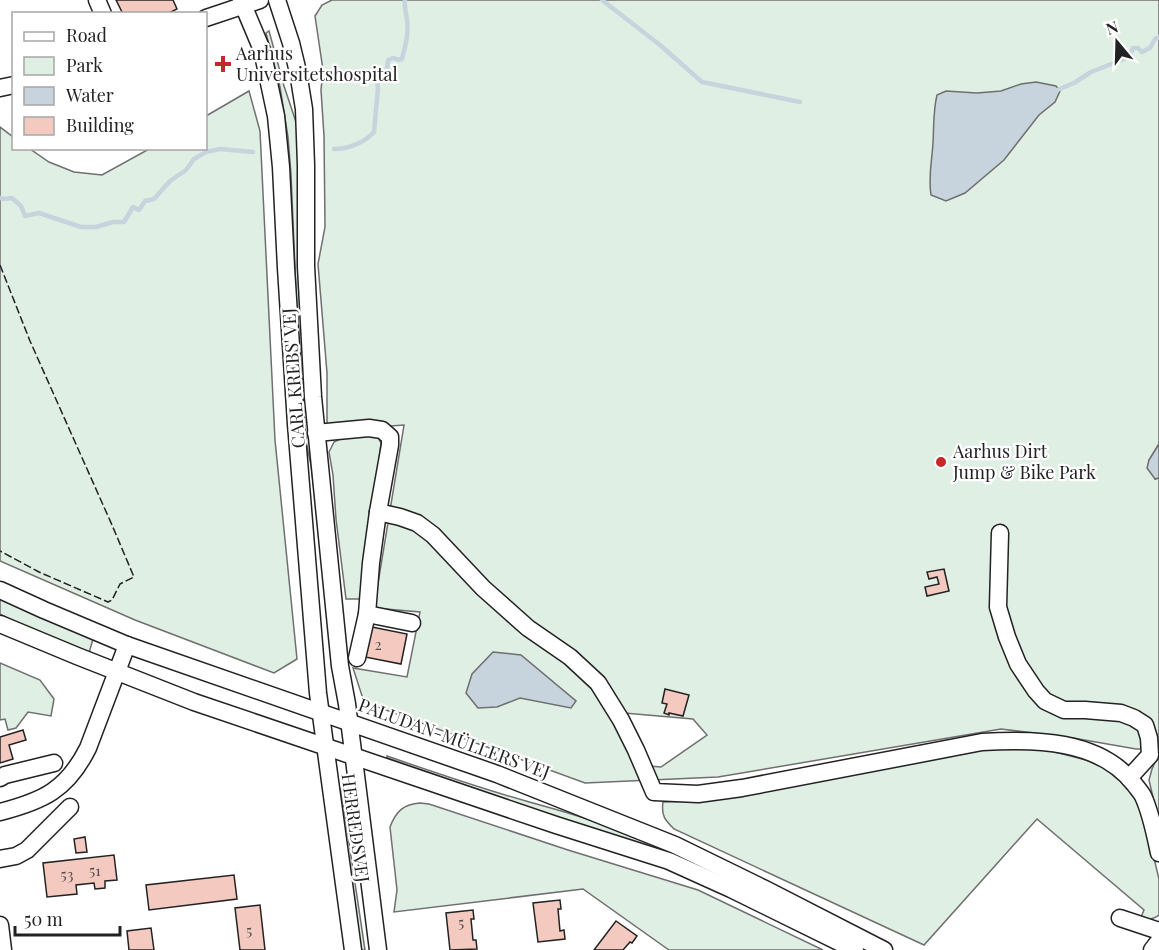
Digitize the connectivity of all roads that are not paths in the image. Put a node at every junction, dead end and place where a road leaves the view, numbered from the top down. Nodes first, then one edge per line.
1 (277, 0) edge
2 (248, 2) edge
3 (207, 18) edge
4 (316, 433) junction
5 (378, 512) junction
6 (1000, 533) dead end
7 (0, 590) edge
8 (367, 614) junction
9 (412, 623) dead end
10 (0, 624) edge
11 (127, 645) junction
12 (357, 658) dead end
13 (116, 672) junction
14 (320, 712) junction
15 (349, 722) junction
16 (324, 746) junction
17 (353, 756) junction
18 (54, 763) dead end
19 (0, 778) edge
20 (1129, 778) junction
21 (70, 807) dead end
22 (0, 812) edge
23 (1159, 853) edge
24 (0, 859) edge
25 (1120, 918) dead end
26 (0, 926) edge
27 (1159, 931) edge
28 (1159, 941) edge
29 (3, 950) edge
30 (353, 950) edge
31 (378, 950) edge
32 (855, 950) edge
33 (884, 950) edge
34 (1152, 950) edge

1 - 4 street, CARL KREBS' VEJ
2 - 3 street
2 - 14 street, CARL KREBS' VEJ
4 - 5 street
4 - 15 street, CARL KREBS' VEJ
5 - 8 street
5 - 20 street
6 - 20 street
7 - 11 street, PALUDAN-MÜLLERS VEJ
8 - 9 street
8 - 12 street
10 - 13 street
11 - 13 street
11 - 14 street, PALUDAN-MÜLLERS VEJ
13 - 16 street
13 - 22 street
14 - 15 street, PALUDAN-MÜLLERS VEJ
14 - 16 street, HERREDSVEJ
15 - 17 street, CARL KREBS' VEJ
15 - 33 street, PALUDAN-MÜLLERS VEJ
16 - 17 street
16 - 30 street, HERREDSVEJ
17 - 31 street, HERREDSVEJ
17 - 32 street
18 - 19 street
20 - 23 street
21 - 24 street
25 - 27 street
26 - 29 street
28 - 34 street

